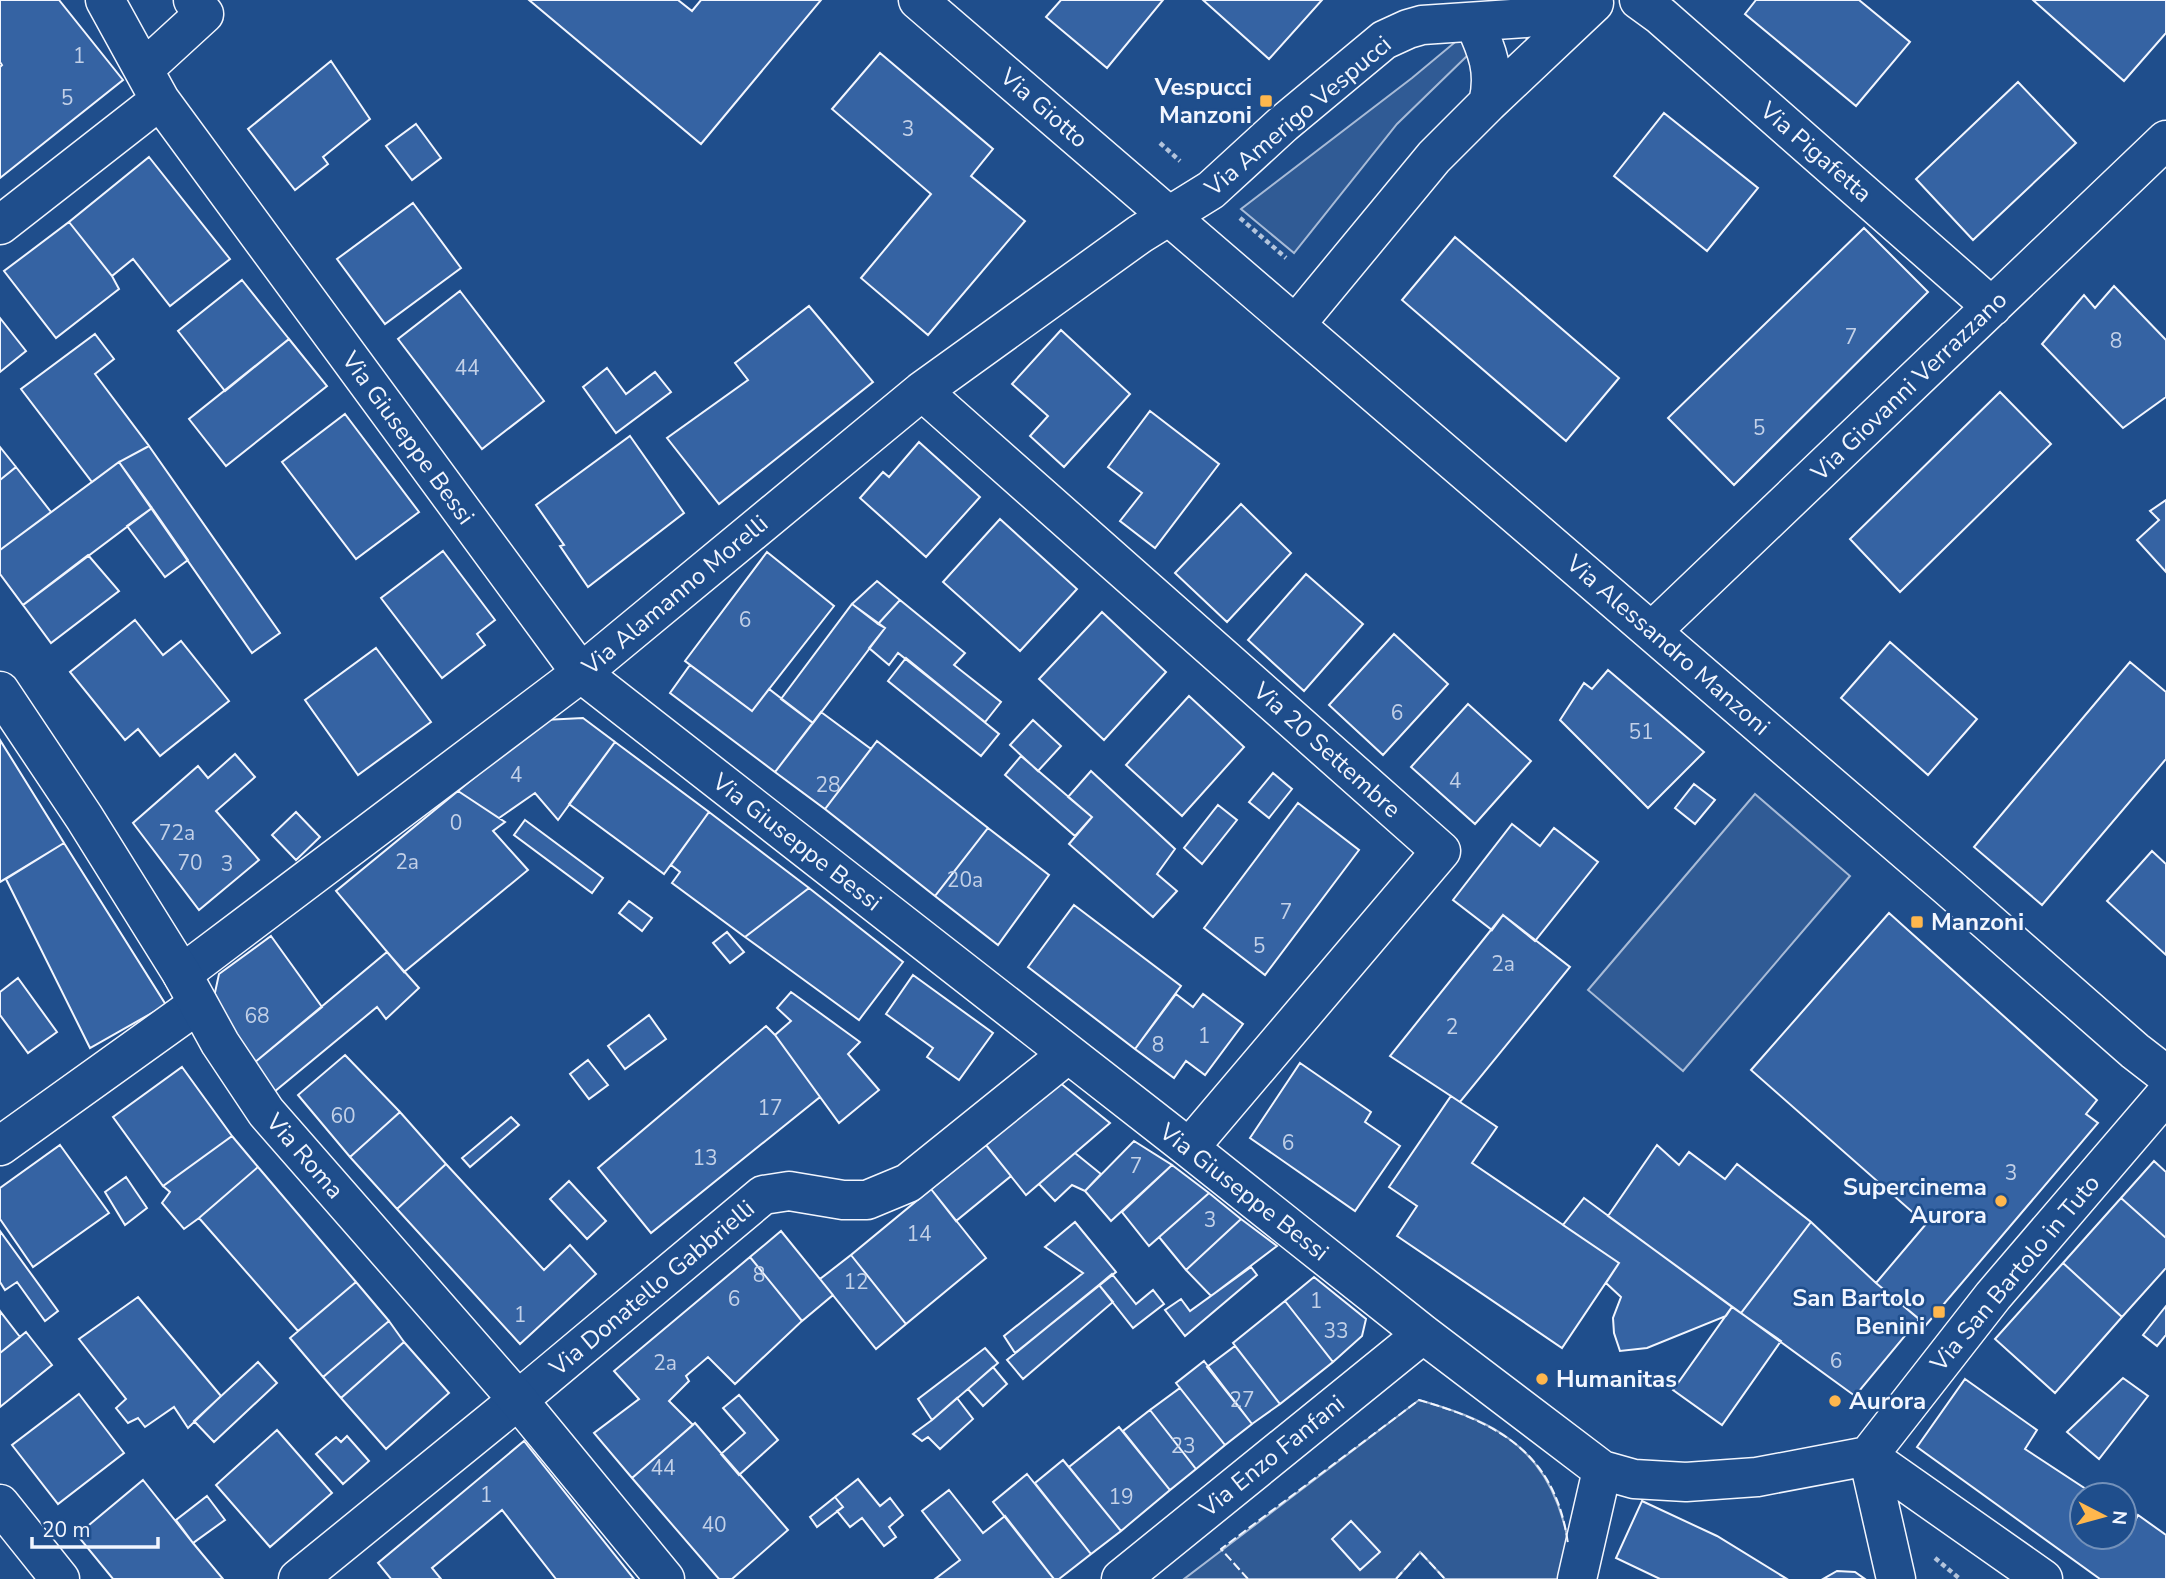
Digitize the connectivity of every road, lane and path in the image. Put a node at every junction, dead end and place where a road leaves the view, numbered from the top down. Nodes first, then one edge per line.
1 (105, 0) edge
2 (193, 0) edge
3 (918, 0) edge
4 (1581, 0) edge
5 (1598, 0) edge
6 (1639, 0) edge
7 (1457, 15) edge
8 (152, 85) junction
9 (1488, 103) junction
10 (2166, 140) edge
11 (1160, 143) dead end
12 (1188, 168) dead end
13 (1238, 216) dead end
14 (1169, 218) junction
15 (0, 225) edge
16 (1292, 263) dead end
17 (1992, 307) junction
18 (1296, 324) junction
19 (922, 391) junction
20 (1652, 631) junction
21 (581, 673) junction
22 (0, 691) edge
23 (190, 989) junction
24 (1068, 1054) junction
25 (2166, 1075) edge
26 (2166, 1094) edge
27 (0, 1146) edge
28 (1189, 1148) junction
29 (1423, 1334) junction
30 (518, 1400) junction
31 (1868, 1456) junction
32 (1602, 1470) junction
33 (0, 1504) edge
34 (61, 1579) edge
35 (298, 1579) edge
36 (666, 1579) edge
37 (1121, 1579) edge
38 (1577, 1579) edge
39 (1896, 1579) edge
40 (2043, 1579) edge

1 - 8 street, Via Giuseppe Bessi
2 - 8 street
3 - 14 street, Via Giotto
4 - 7 street, Via Amerigo Vespucci
5 - 9 street
6 - 17 street, Via Pigafetta
7 - 9 street
7 - 14 street, Via Amerigo Vespucci
8 - 15 street
8 - 21 street, Via Giuseppe Bessi
9 - 18 street
10 - 17 street, Via Giovanni Verrazzano
11 - 12 path
13 - 16 path
14 - 18 street, Via Alessandro Manzoni
14 - 19 street, Via Alamanno Morelli
17 - 20 street, Via Giovanni Verrazzano
18 - 20 street, Via Alessandro Manzoni
19 - 21 street, Via Alamanno Morelli
19 - 28 street, Via 20 Settembre
20 - 25 street, Via Alessandro Manzoni
21 - 23 street, Via Alamanno Morelli
21 - 24 street, Via Giuseppe Bessi
22 - 23 street, Via Roma
23 - 27 street, Via Alamanno Morelli
23 - 30 street, Via Roma
24 - 28 street, Via Giuseppe Bessi
24 - 30 street, Via Donatello Gabbrielli
26 - 31 street, Via San Bartolo in Tuto
28 - 29 street, Via Giuseppe Bessi
29 - 32 street, Via Giuseppe Bessi
29 - 37 street, Via Enzo Fanfani
30 - 35 street, Via Donatello Gabbrielli
30 - 36 street, Via Roma
31 - 32 street
31 - 39 street
31 - 40 street
32 - 38 street
33 - 34 street

